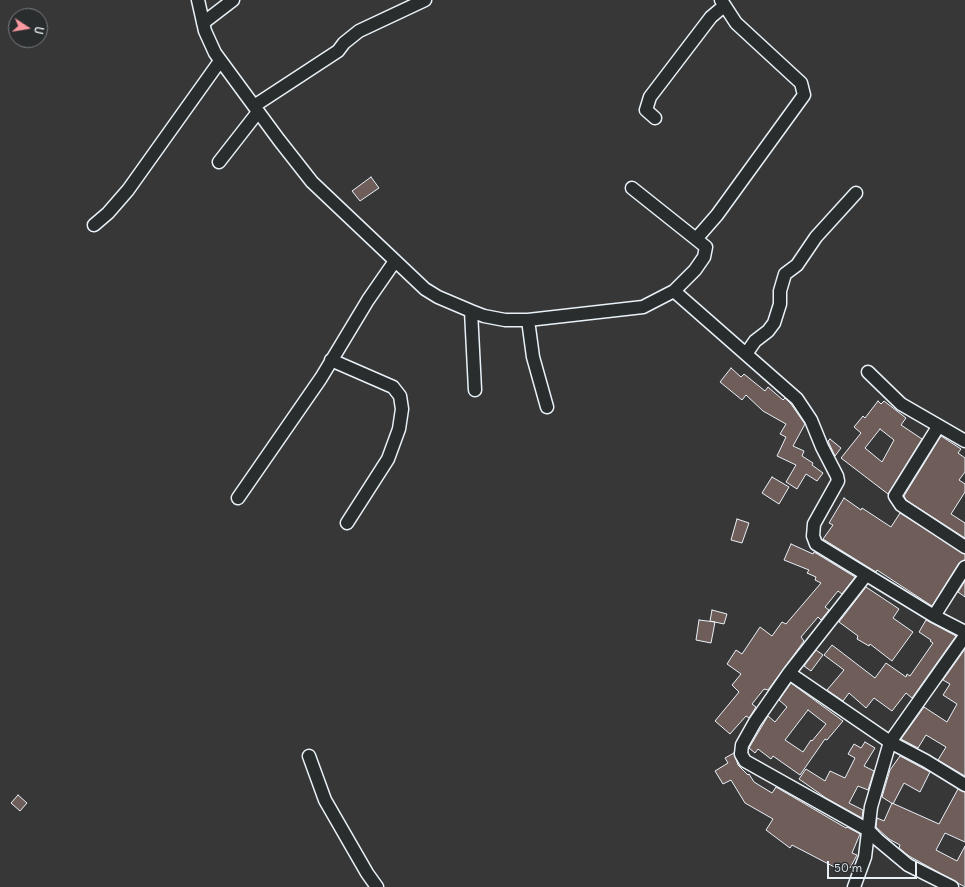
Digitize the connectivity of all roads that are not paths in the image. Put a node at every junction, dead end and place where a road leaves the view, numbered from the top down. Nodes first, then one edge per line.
1 (198, 0) edge
2 (233, 0) edge
3 (425, 0) edge
4 (723, 3) edge
5 (204, 23) junction
6 (220, 60) junction
7 (256, 109) junction
8 (655, 118) dead end
9 (218, 162) dead end
10 (632, 188) dead end
11 (856, 193) dead end
12 (94, 225) dead end
13 (696, 240) junction
14 (395, 261) junction
15 (674, 291) junction
16 (471, 311) junction
17 (528, 320) junction
18 (746, 354) junction
19 (331, 360) junction
20 (868, 372) dead end
21 (475, 390) dead end
22 (547, 407) dead end
23 (938, 427) junction
24 (965, 441) edge
25 (238, 498) dead end
26 (347, 523) dead end
27 (965, 548) edge
28 (965, 567) edge
29 (866, 575) junction
30 (934, 616) junction
31 (965, 632) edge
32 (965, 636) edge
33 (789, 673) junction
34 (890, 742) junction
35 (309, 756) dead end
36 (965, 785) edge
37 (868, 830) junction
38 (377, 887) edge
39 (854, 887) edge
40 (952, 887) edge

1 - 5 street
2 - 5 street
3 - 7 street
4 - 8 street
4 - 13 street
5 - 6 street
6 - 7 street
6 - 12 street
7 - 9 street
7 - 14 street
10 - 13 street
11 - 18 street
13 - 15 street
14 - 16 street
14 - 19 street
15 - 17 street
15 - 18 street
16 - 17 street
16 - 21 street
17 - 22 street
18 - 29 street
19 - 25 street
19 - 26 street
20 - 23 street
23 - 24 street
23 - 27 street
28 - 30 street
29 - 30 street
29 - 33 street
30 - 31 street
32 - 34 street
33 - 34 street
33 - 37 street
34 - 36 street
34 - 37 street
35 - 38 street
37 - 39 street
37 - 40 street

